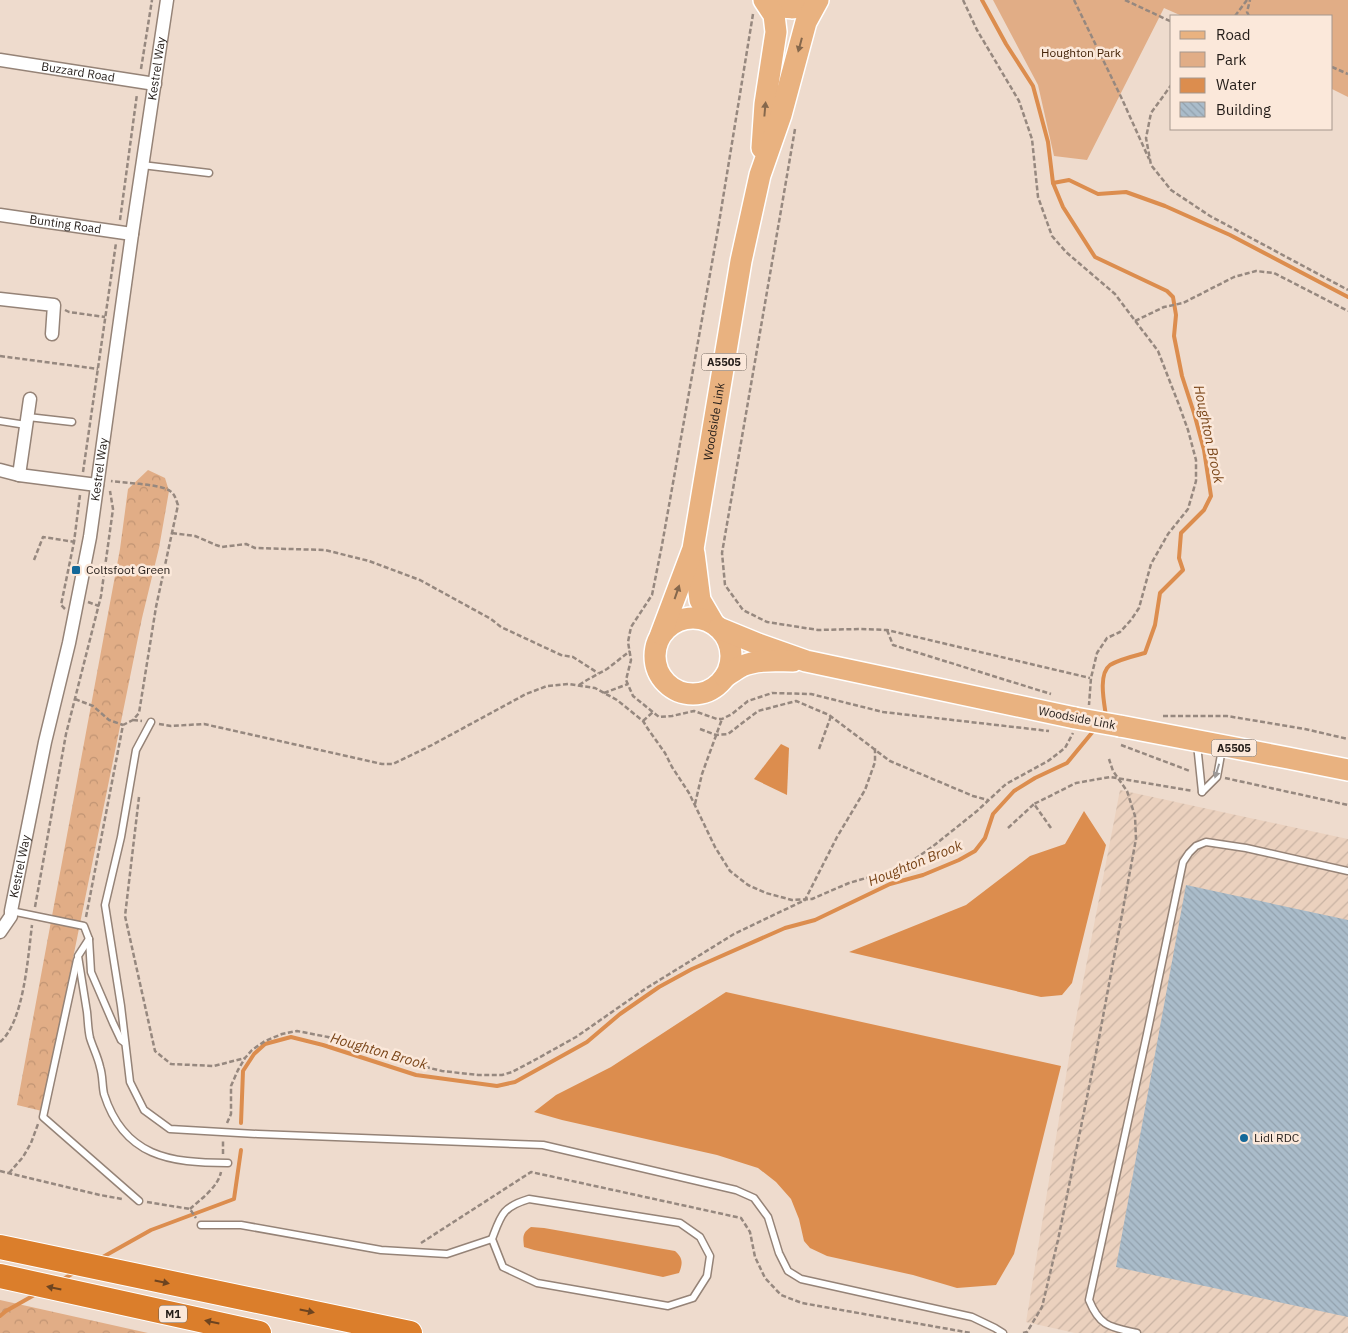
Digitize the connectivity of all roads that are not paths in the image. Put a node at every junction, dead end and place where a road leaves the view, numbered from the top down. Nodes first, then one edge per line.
1 (167, 0) edge
2 (817, 0) edge
3 (762, 3) edge
4 (0, 60) edge
5 (155, 84) junction
6 (142, 165) junction
7 (209, 173) dead end
8 (760, 175) junction
9 (0, 216) edge
10 (132, 234) junction
11 (0, 299) edge
12 (52, 334) dead end
13 (30, 399) dead end
14 (0, 421) edge
15 (27, 421) junction
16 (72, 422) dead end
17 (0, 470) edge
18 (19, 474) junction
19 (103, 483) junction
20 (693, 549) junction
21 (717, 626) junction
22 (661, 634) junction
23 (806, 660) junction
24 (725, 677) junction
25 (152, 722) road end
26 (1196, 740) junction
27 (1222, 745) junction
28 (1348, 770) edge
29 (1348, 871) edge
30 (12, 912) junction
31 (0, 932) edge
32 (90, 939) junction
33 (78, 956) junction
34 (125, 1043) junction
35 (225, 1163) road end
36 (139, 1201) road end
37 (202, 1225) dead end
38 (492, 1239) junction
39 (0, 1247) edge
40 (11, 1279) edge
41 (260, 1333) edge
42 (410, 1333) edge
43 (1003, 1333) edge
44 (1137, 1333) edge

1 - 5 street, Kestrel Way
2 - 3 main road, Woodside Link
2 -> 8 main road, Woodside Link / A5505
8 -> 3 main road, Woodside Link / A5505
4 - 5 street, Buzzard Road
5 - 6 street, Kestrel Way
6 - 7 lane
6 - 10 street, Kestrel Way
8 - 20 main road, Woodside Link / A5505
9 - 10 street, Bunting Road
10 - 19 street, Kestrel Way
11 - 12 street
13 - 15 street
14 - 15 lane
15 - 16 lane
15 - 18 street
17 - 18 street
18 - 19 street
19 - 30 street, Kestrel Way
20 - 21 main road, Woodside Link / A5505
22 -> 20 main road, Woodside Link / A5505
21 - 22 main road, A5505
21 - 23 main road, Woodside Link / A5505
21 - 24 main road, A5505
22 - 24 main road, A5505
23 - 24 main road, Woodside Link / A5505
23 - 26 main road, Woodside Link / A5505, bridge
25 - 34 lane
26 - 27 main road, Woodside Link / A5505
27 -> 26 lane
27 - 28 main road, Woodside Link / A5505
29 - 44 lane
30 - 31 street, Kestrel Way
30 - 32 lane
32 - 33 lane
32 - 34 lane
33 - 35 lane
33 - 36 lane
34 - 43 lane
37 - 38 lane
38 - 38 lane
39 -> 42 highway, M1
41 -> 40 highway, M1

